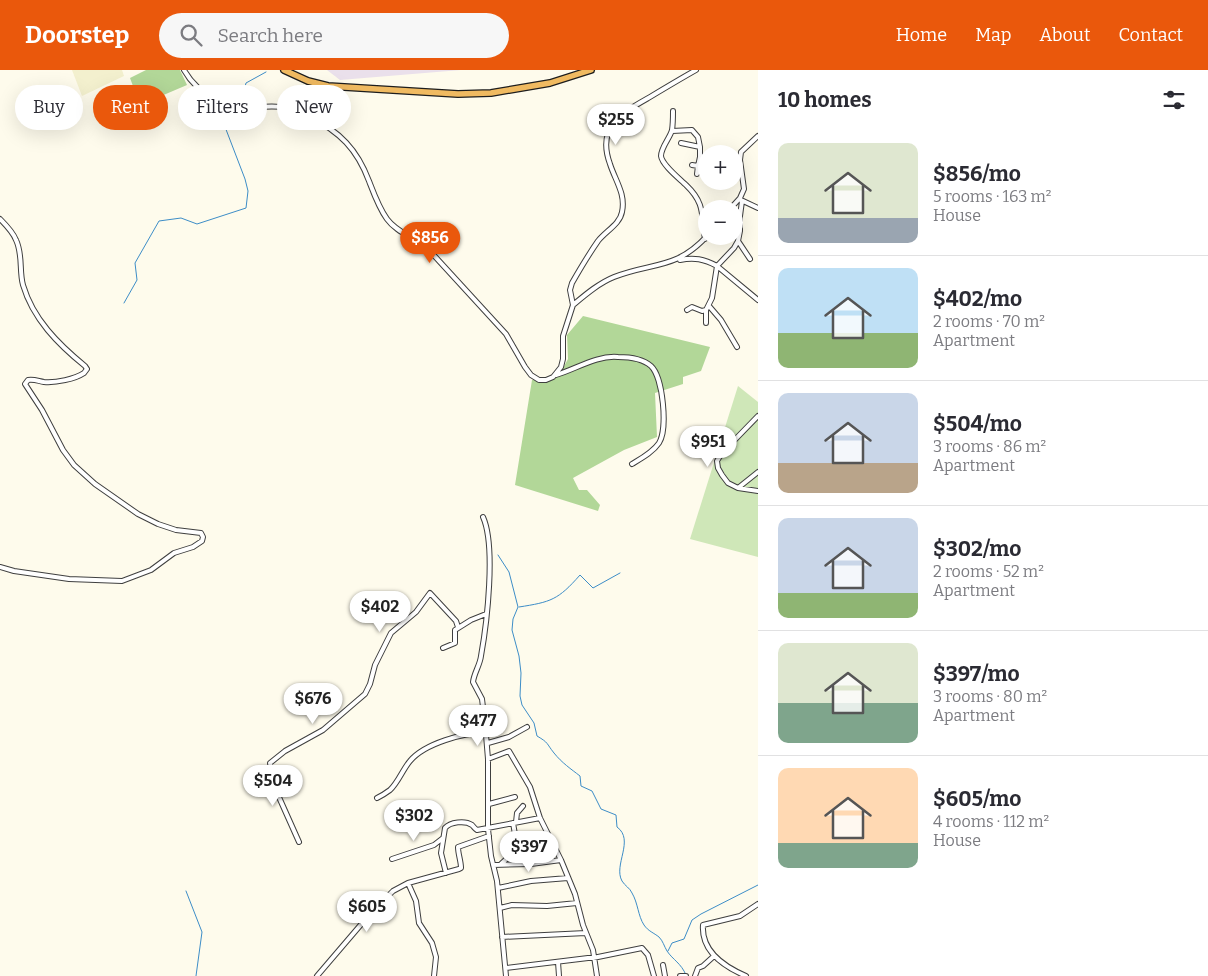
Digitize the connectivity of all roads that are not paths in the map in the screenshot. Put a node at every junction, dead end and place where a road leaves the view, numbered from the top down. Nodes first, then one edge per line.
1 (184, 70) edge
2 (284, 70) edge
3 (590, 70) edge
4 (696, 70) edge
5 (673, 111) dead end
6 (672, 131) junction
7 (758, 136) edge
8 (681, 143) dead end
9 (700, 145) edge
10 (698, 147) edge
11 (692, 165) dead end
12 (698, 166) edge
13 (741, 200) edge
14 (698, 201) edge
15 (743, 201) edge
16 (758, 208) edge
17 (0, 218) edge
18 (698, 245) edge
19 (736, 245) edge
20 (741, 245) edge
21 (750, 258) dead end
22 (675, 261) junction
23 (717, 266) junction
24 (758, 300) edge
25 (573, 305) junction
26 (707, 308) junction
27 (686, 310) dead end
28 (706, 323) dead end
29 (737, 347) dead end
30 (556, 375) junction
31 (758, 416) edge
32 (632, 464) dead end
33 (758, 472) edge
34 (738, 488) junction
35 (758, 491) edge
36 (483, 516) dead end
37 (0, 567) edge
38 (486, 614) junction
39 (458, 627) junction
40 (443, 648) dead end
41 (527, 727) dead end
42 (486, 732) junction
43 (488, 743) junction
44 (488, 759) junction
45 (515, 796) dead end
46 (377, 798) dead end
47 (489, 804) junction
48 (523, 806) dead end
49 (540, 818) junction
50 (514, 822) junction
51 (488, 829) junction
52 (489, 836) junction
53 (443, 838) junction
54 (299, 842) dead end
55 (392, 859) dead end
56 (561, 860) junction
57 (501, 864) junction
58 (493, 865) junction
59 (446, 873) junction
60 (568, 878) junction
61 (408, 882) junction
62 (498, 888) junction
63 (577, 903) junction
64 (758, 904) edge
65 (500, 908) junction
66 (586, 933) junction
67 (502, 937) junction
68 (714, 956) junction
69 (594, 958) junction
70 (558, 962) junction
71 (663, 965) dead end
72 (506, 968) junction
73 (737, 974) edge
74 (318, 976) edge
75 (434, 976) edge
76 (506, 976) edge
77 (559, 976) edge
78 (597, 976) edge
79 (654, 976) edge
80 (665, 976) edge
81 (680, 976) edge
82 (686, 976) edge
83 (695, 976) edge
84 (746, 976) edge

1 - 30 street
2 - 3 highway
4 - 25 street
5 - 6 street
6 - 9 street
6 - 14 street
7 - 13 street
8 - 10 street
11 - 12 street
15 - 16 street
17 - 37 street
18 - 22 street
19 - 23 street
20 - 21 street
22 - 23 street
22 - 25 street
23 - 24 street
23 - 26 street
25 - 30 street
26 - 27 street
26 - 28 street
26 - 29 street
30 - 32 street
31 - 34 street
33 - 34 street
34 - 35 street
36 - 38 street
38 - 39 street
38 - 42 street
39 - 40 street
39 - 54 street
41 - 43 street
42 - 43 street
42 - 46 street
43 - 44 street
44 - 47 street
44 - 49 street
45 - 47 street
47 - 51 street
48 - 50 street
49 - 50 street
49 - 56 street
50 - 51 street
50 - 57 street
51 - 52 street
51 - 53 street
52 - 58 street
52 - 59 street
53 - 55 street
53 - 59 street
56 - 57 street
56 - 60 street
57 - 58 street
58 - 62 street
59 - 61 street
60 - 62 street
60 - 63 street
61 - 74 street
61 - 75 street
62 - 65 street
63 - 65 street
63 - 66 street
64 - 68 street
65 - 67 street
66 - 67 street
66 - 69 street
67 - 72 street
68 - 73 street
68 - 83 street
69 - 70 street
69 - 78 street
69 - 79 street
70 - 72 street
70 - 77 street
71 - 80 street
72 - 76 street
73 - 84 street
81 - 82 street

